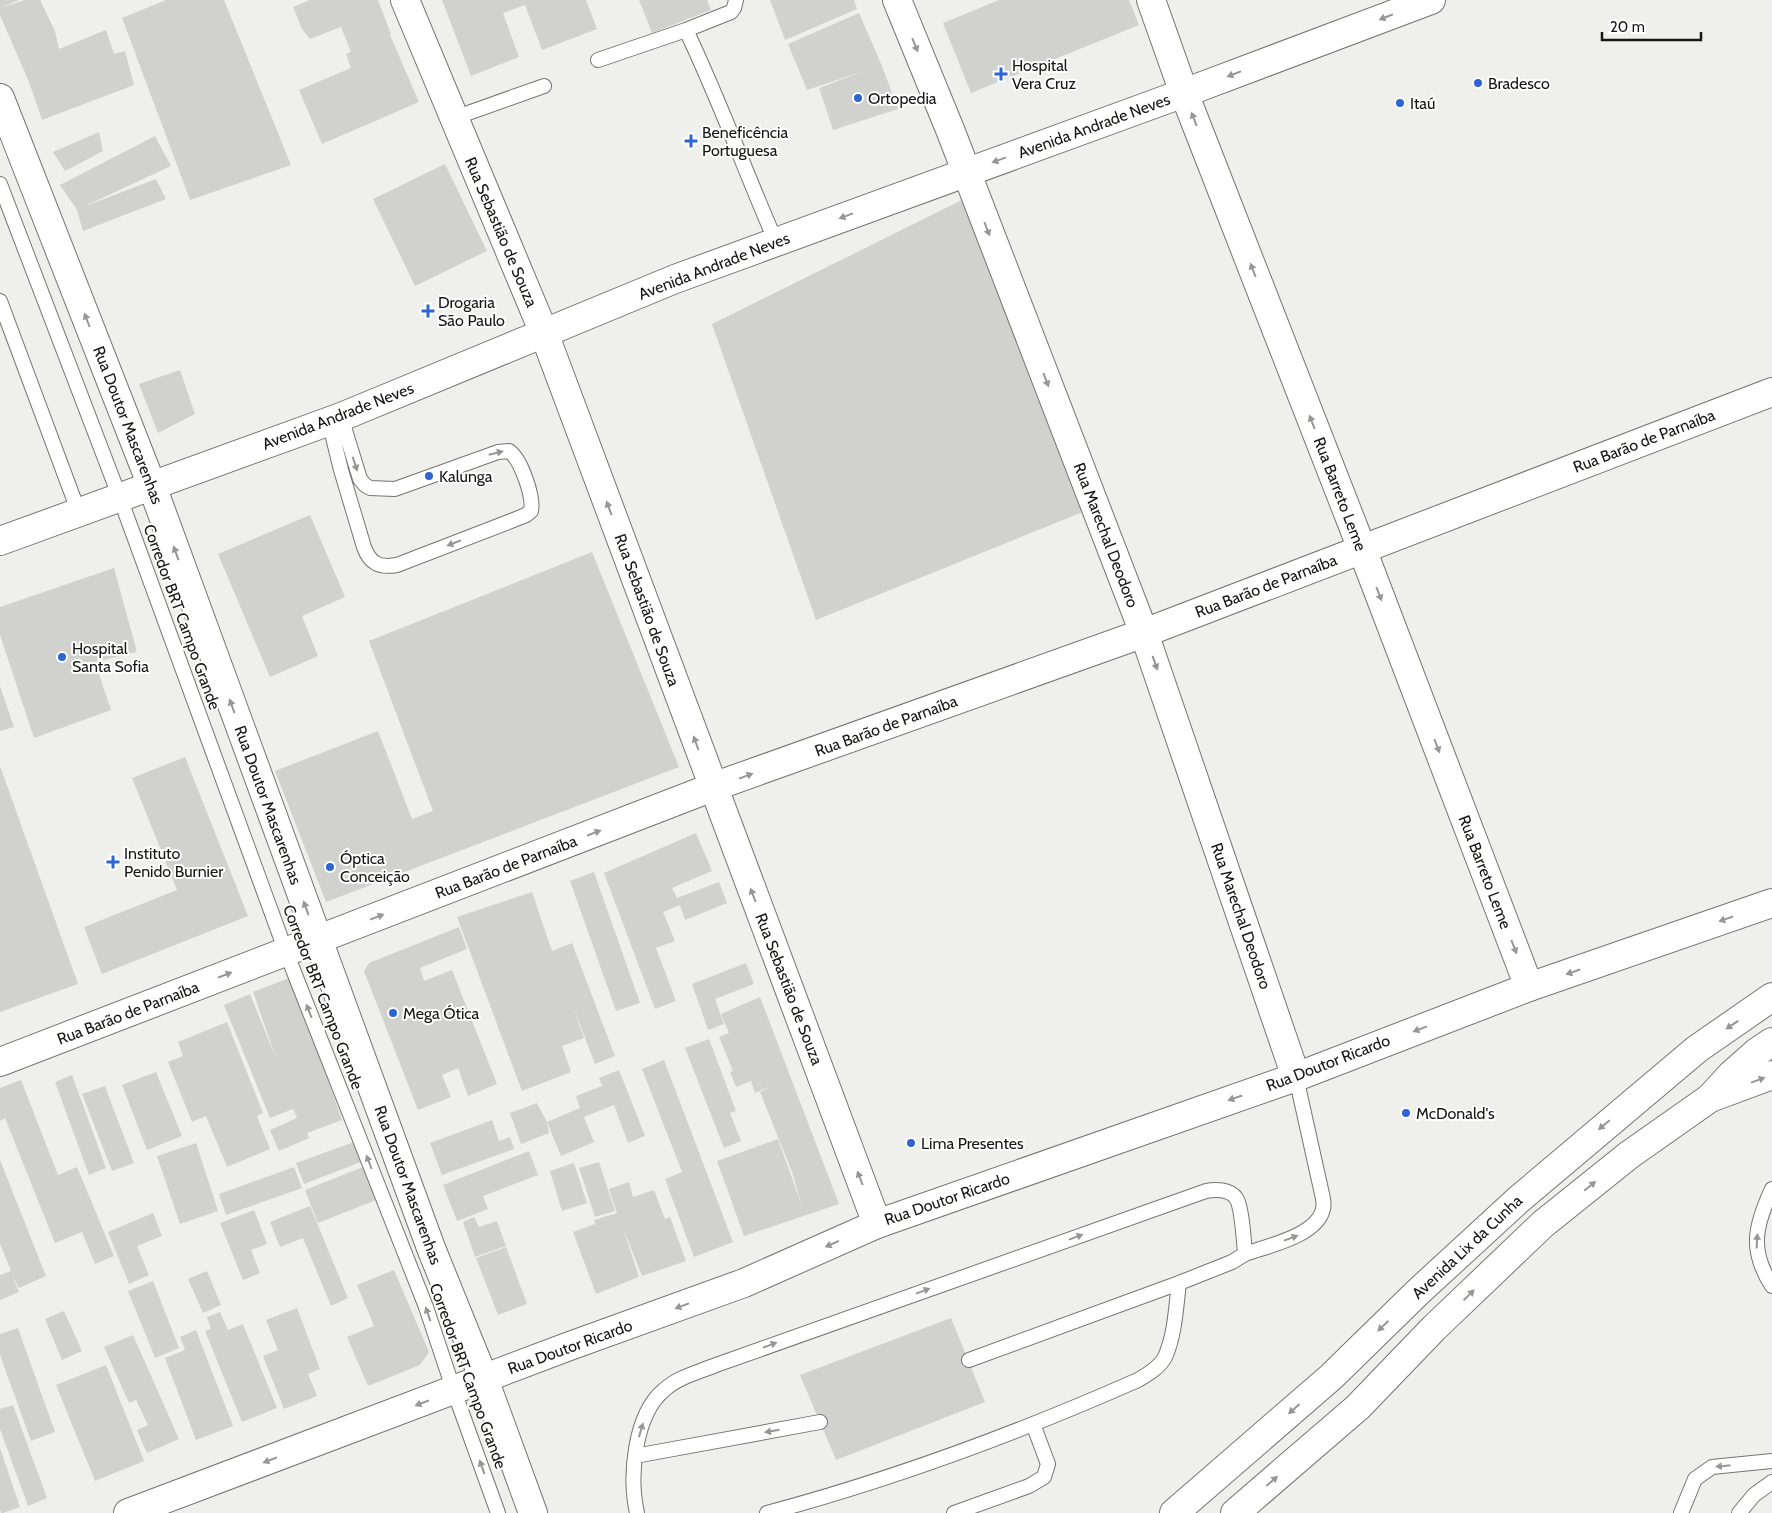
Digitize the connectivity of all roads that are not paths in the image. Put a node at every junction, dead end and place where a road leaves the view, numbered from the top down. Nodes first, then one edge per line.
1 (405, 0) edge
2 (736, 0) edge
3 (897, 0) edge
4 (1151, 0) edge
5 (1432, 0) edge
6 (686, 30) junction
7 (598, 60) dead end
8 (544, 86) dead end
9 (1184, 93) junction
10 (0, 98) edge
11 (454, 118) junction
12 (966, 172) junction
13 (0, 184) edge
14 (776, 242) junction
15 (0, 301) edge
16 (544, 333) junction
17 (1772, 392) edge
18 (335, 419) junction
19 (152, 486) junction
20 (120, 498) junction
21 (80, 513) junction
22 (0, 541) edge
23 (1362, 548) junction
24 (1144, 633) junction
25 (713, 787) junction
26 (1772, 903) edge
27 (317, 940) junction
28 (286, 952) junction
29 (1529, 987) junction
30 (1772, 997) edge
31 (1772, 1042) edge
32 (0, 1062) edge
33 (1772, 1075) edge
34 (1296, 1077) junction
35 (1710, 1098) junction
36 (1772, 1189) edge
37 (877, 1224) junction
38 (1245, 1254) junction
39 (1179, 1283) junction
40 (1772, 1286) edge
41 (968, 1360) dead end
42 (484, 1379) junction
43 (454, 1391) junction
44 (820, 1422) dead end
45 (1033, 1424) junction
46 (635, 1456) junction
47 (1772, 1461) edge
48 (1772, 1482) edge
49 (1178, 1510) edge
50 (128, 1513) edge
51 (498, 1513) edge
52 (533, 1513) edge
53 (637, 1513) edge
54 (767, 1513) edge
55 (954, 1513) edge
56 (1235, 1513) edge
57 (1681, 1513) edge
58 (1739, 1513) edge

1 - 11 main road, Rua Sebastião de Souza
2 - 6 lane
3 -> 12 main road, Rua Marechal Deodoro
4 - 9 main road, Rua Barreto Leme
5 -> 9 main road, Avenida Andrade Neves
6 - 7 lane
6 - 14 lane
8 - 11 lane
9 -> 12 main road, Avenida Andrade Neves
23 -> 9 main road, Rua Barreto Leme
19 -> 10 main road, Rua Doutor Mascarenhas
11 - 16 main road, Rua Sebastião de Souza
12 -> 14 main road, Avenida Andrade Neves
12 -> 24 main road, Rua Marechal Deodoro
13 - 20 lane, Corredor BRT Campo Grande
14 - 16 main road, Avenida Andrade Neves
15 - 21 lane
16 - 18 main road, Avenida Andrade Neves
25 -> 16 main road, Rua Sebastião de Souza
17 - 23 main road, Rua Barão de Parnaíba
18 -> 18 lane
18 - 19 main road, Avenida Andrade Neves
19 - 20 main road, Avenida Andrade Neves
27 -> 19 main road, Rua Doutor Mascarenhas
20 - 21 main road, Avenida Andrade Neves
20 - 28 lane, Corredor BRT Campo Grande
21 - 22 main road, Avenida Andrade Neves
23 - 24 main road, Rua Barão de Parnaíba
23 -> 29 main road, Rua Barreto Leme
25 -> 24 main road, Rua Barão de Parnaíba
24 -> 34 main road, Rua Marechal Deodoro
27 -> 25 main road, Rua Barão de Parnaíba
37 -> 25 main road, Rua Sebastião de Souza
26 -> 29 main road, Rua Doutor Ricardo
27 - 28 main road, Rua Barão de Parnaíba
27 - 42 main road, Rua Doutor Mascarenhas
32 -> 28 main road, Rua Barão de Parnaíba
43 -> 28 lane, Corredor BRT Campo Grande
29 -> 34 main road, Rua Doutor Ricardo
30 -> 49 main road, Avenida Lix da Cunha
31 - 35 main road
35 -> 33 main road
34 -> 37 main road, Rua Doutor Ricardo
38 -> 34 lane
56 -> 35 main road
40 -> 36 lane
37 -> 42 main road, Rua Doutor Ricardo
38 - 39 lane
46 -> 38 lane
39 - 41 lane
39 - 45 lane
42 - 43 main road, Rua Doutor Ricardo
42 - 52 main road, Rua Doutor Mascarenhas
43 -> 50 main road, Rua Doutor Ricardo
51 -> 43 lane, Corredor BRT Campo Grande
44 -> 46 lane
45 - 54 lane
45 - 55 lane
46 - 53 lane
47 -> 57 lane
48 - 58 lane

